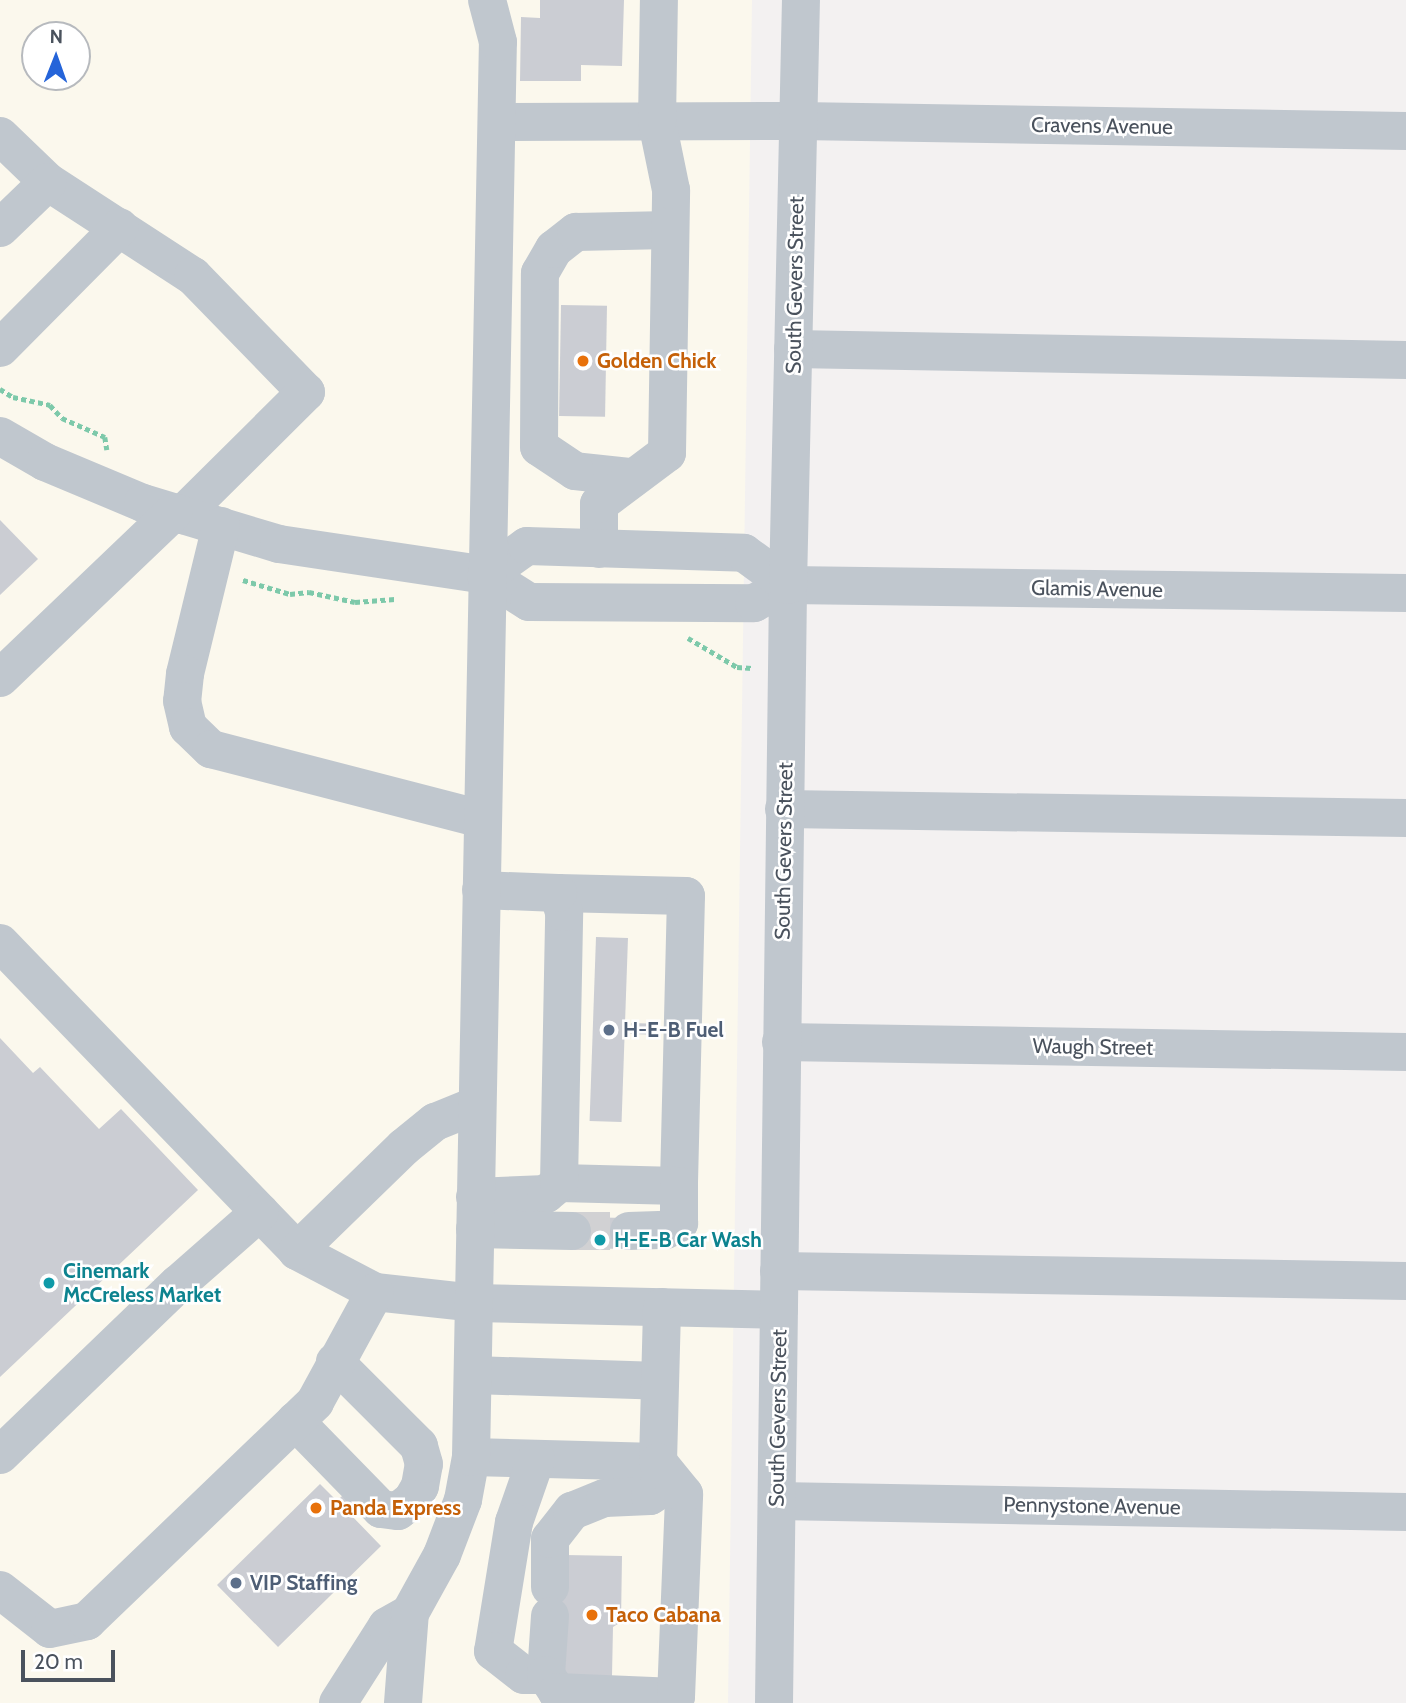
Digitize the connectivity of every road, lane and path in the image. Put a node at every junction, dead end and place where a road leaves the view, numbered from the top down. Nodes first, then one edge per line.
1 (487, 0) edge
2 (659, 0) edge
3 (801, 0) edge
4 (799, 121) junction
5 (496, 122) junction
6 (657, 122) junction
7 (1406, 131) edge
8 (0, 136) edge
9 (48, 182) junction
10 (120, 227) junction
11 (0, 228) edge
12 (669, 230) junction
13 (0, 348) edge
14 (793, 349) junction
15 (1406, 360) edge
16 (0, 390) edge
17 (0, 436) edge
18 (105, 459) dead end
19 (629, 477) junction
20 (178, 513) junction
21 (220, 526) junction
22 (599, 549) junction
23 (486, 575) junction
24 (788, 585) junction
25 (1406, 593) edge
26 (0, 678) edge
27 (785, 809) junction
28 (1406, 818) edge
29 (482, 819) junction
30 (481, 890) junction
31 (558, 893) junction
32 (0, 943) edge
33 (781, 1042) junction
34 (1406, 1052) edge
35 (477, 1105) junction
36 (559, 1183) junction
37 (679, 1186) junction
38 (260, 1212) junction
39 (475, 1213) junction
40 (572, 1230) tunnel mouth
41 (628, 1231) tunnel mouth
42 (297, 1251) junction
43 (779, 1271) junction
44 (1406, 1281) edge
45 (375, 1292) junction
46 (474, 1303) junction
47 (662, 1307) junction
48 (779, 1310) junction
49 (335, 1362) junction
50 (473, 1375) junction
51 (660, 1381) junction
52 (295, 1421) junction
53 (0, 1455) edge
54 (471, 1457) junction
55 (536, 1459) junction
56 (666, 1471) junction
57 (778, 1501) junction
58 (1406, 1512) edge
59 (0, 1590) edge
60 (410, 1614) junction
61 (546, 1675) junction
62 (338, 1703) edge
63 (403, 1703) edge
64 (774, 1703) edge

1 - 5 street
2 - 6 street
3 - 4 street, South Gevers Street
4 - 6 street, Cravens Avenue
4 - 7 street, Cravens Avenue
4 - 14 street, South Gevers Street
5 - 6 street, Cravens Avenue
5 - 23 street
6 - 12 street
8 - 9 street
9 - 10 street
9 - 11 street
10 - 13 street
10 - 20 street
12 - 19 street
12 - 19 street
14 - 15 street
14 - 24 street, South Gevers Street
16 - 18 path
17 - 20 street
19 - 22 street
20 - 21 street
20 - 26 street
21 - 23 street
21 - 29 street
22 - 23 street
22 - 24 street
23 - 24 street
23 - 29 street
24 - 25 street, Glamis Avenue
24 - 27 street, South Gevers Street
27 - 28 street
27 - 33 street, South Gevers Street
29 - 30 street
30 - 31 street
30 - 35 street
31 - 36 street
31 - 37 street
32 - 38 street
33 - 34 street, Waugh Street
33 - 43 street, South Gevers Street
35 - 39 street
35 - 42 street
36 - 37 street
36 - 39 street
37 - 41 street
38 - 42 street
38 - 53 street
39 - 40 street
39 - 46 street
42 - 45 street
43 - 44 street
43 - 48 street, South Gevers Street
45 - 46 street
45 - 49 street
46 - 47 street
46 - 50 street
47 - 48 street
47 - 51 street
48 - 57 street, South Gevers Street
49 - 52 street
49 - 52 street
50 - 51 street
50 - 54 street
51 - 56 street
52 - 59 street
54 - 55 street
54 - 60 street
55 - 56 street
55 - 61 street
56 - 61 street
56 - 61 street
57 - 58 street, Pennystone Avenue
57 - 64 street, South Gevers Street
60 - 62 street
60 - 63 street

